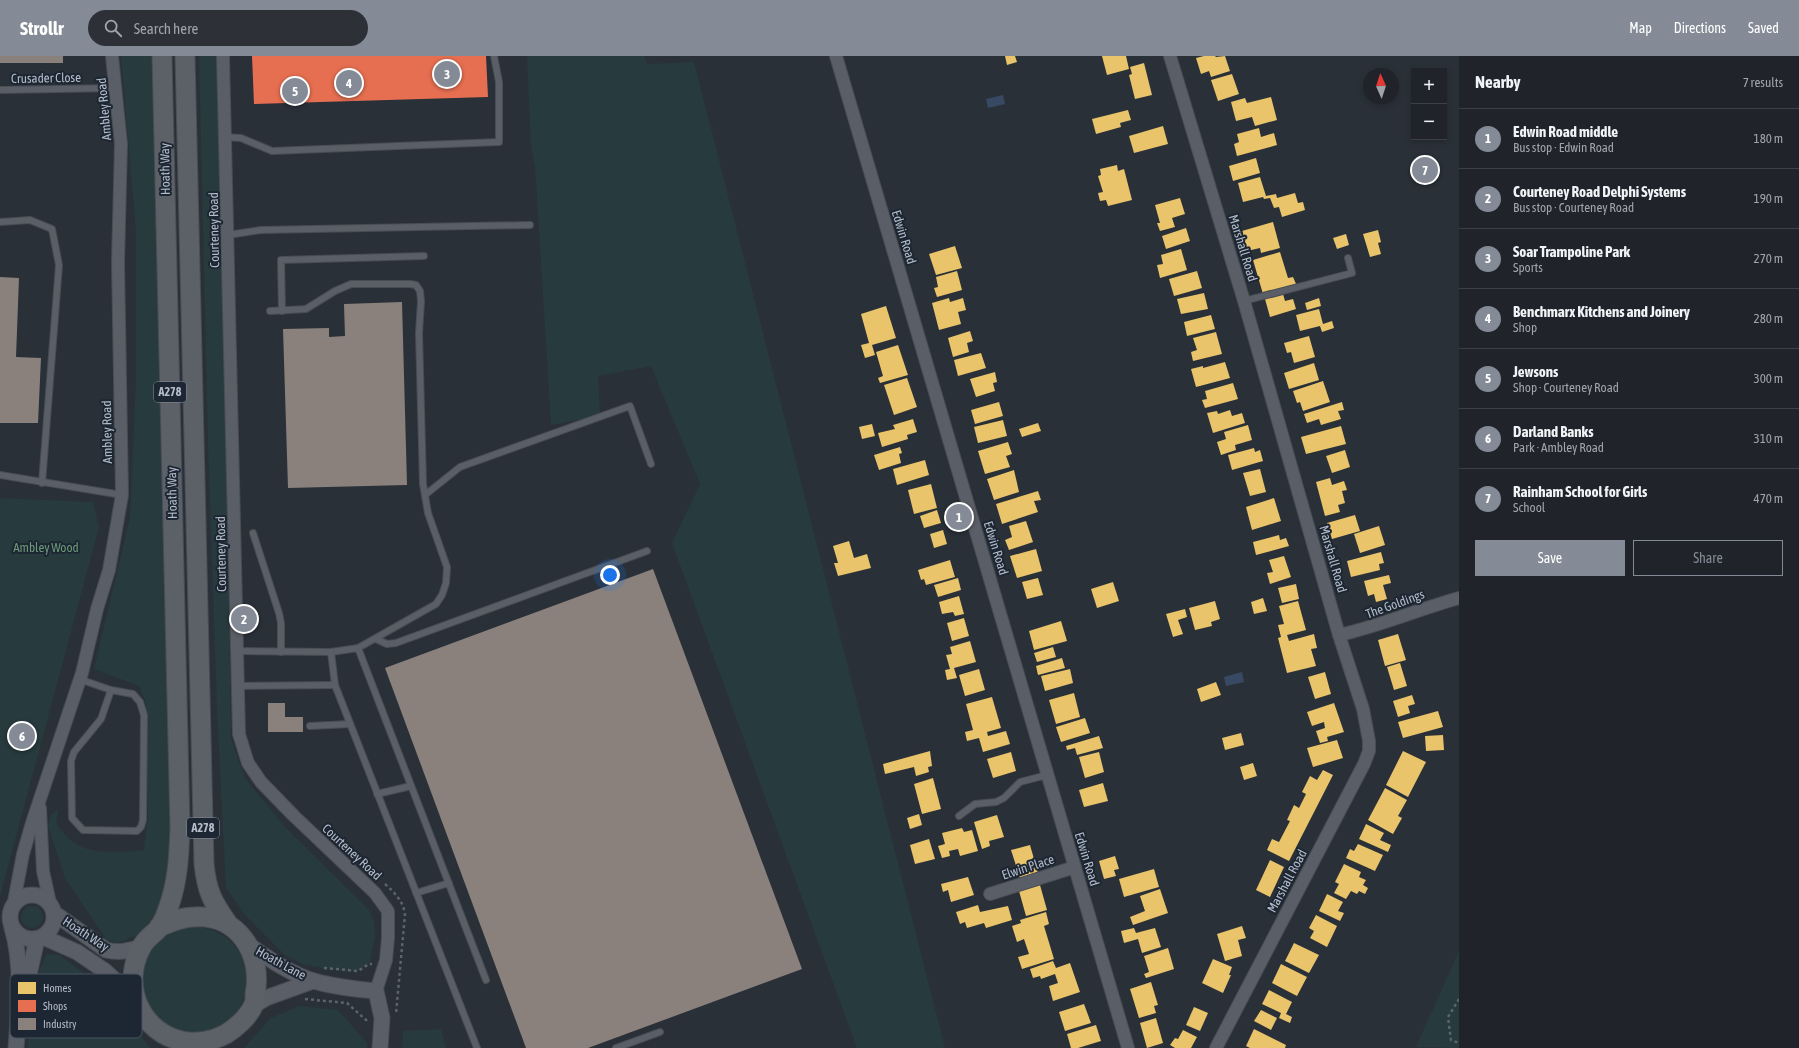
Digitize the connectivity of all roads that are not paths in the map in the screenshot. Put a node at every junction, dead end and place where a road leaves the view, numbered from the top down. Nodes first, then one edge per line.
1 (112, 56) edge
2 (162, 56) edge
3 (185, 56) edge
4 (223, 56) edge
5 (494, 56) edge
6 (836, 56) edge
7 (1170, 56) edge
8 (116, 88) junction
9 (0, 90) edge
10 (225, 137) junction
11 (0, 222) edge
12 (530, 225) dead end
13 (228, 235) junction
14 (424, 256) dead end
15 (1348, 258) dead end
16 (1244, 301) junction
17 (270, 311) dead end
18 (282, 311) junction
19 (651, 464) dead end
20 (0, 475) edge
21 (42, 483) junction
22 (122, 495) junction
23 (425, 495) junction
24 (252, 533) dead end
25 (647, 551) dead end
26 (1459, 598) edge
27 (1340, 636) junction
28 (376, 639) junction
29 (358, 648) junction
30 (238, 651) junction
31 (281, 652) junction
32 (331, 652) junction
33 (79, 679) junction
34 (335, 685) junction
35 (238, 686) junction
36 (111, 690) junction
37 (350, 724) junction
38 (310, 726) dead end
39 (1047, 775) junction
40 (411, 786) junction
41 (378, 794) junction
42 (40, 797) junction
43 (959, 816) dead end
44 (1075, 867) junction
45 (449, 883) junction
46 (416, 893) junction
47 (990, 894) dead end
48 (13, 907) junction
49 (52, 908) junction
50 (10, 922) junction
51 (228, 924) junction
52 (160, 927) junction
53 (40, 938) junction
54 (249, 945) junction
55 (141, 947) junction
56 (19, 974) edge
57 (31, 974) edge
58 (108, 974) edge
59 (133, 974) edge
60 (486, 980) dead end
61 (313, 981) junction
62 (376, 991) junction
63 (253, 1006) junction
64 (142, 1012) edge
65 (233, 1029) junction
66 (160, 1032) junction
67 (660, 1032) dead end
68 (17, 1038) edge
69 (16, 1048) edge
70 (168, 1048) edge
71 (223, 1048) edge
72 (380, 1048) edge
73 (477, 1048) edge
74 (616, 1048) edge
75 (1128, 1048) edge
76 (1216, 1048) edge

1 - 8 street, Ambley Road
2 - 52 main road, Hoath Way / A278
3 - 51 main road, Hoath Way / A278
4 - 10 street, Courteney Road
5 - 10 lane
6 - 39 street, Edwin Road
7 - 16 street, Marshall Road
8 - 9 lane, Crusader Close
8 - 22 street, Ambley Road
10 - 13 street, Courteney Road
11 - 21 lane
12 - 13 lane
13 - 30 street, Courteney Road
14 - 18 lane
15 - 16 lane
16 - 27 street, Marshall Road
17 - 18 lane
18 - 23 lane
19 - 23 lane
20 - 21 lane
21 - 22 lane
22 - 33 street, Ambley Road
23 - 28 lane
24 - 31 lane
25 - 28 lane
26 - 27 street, The Goldings
27 - 76 street, Marshall Road
28 - 29 lane
29 - 32 lane
29 - 40 lane
30 - 31 lane
30 - 35 street, Courteney Road
31 - 32 lane
32 - 34 lane
33 - 36 lane
33 - 42 street, Ambley Road
34 - 35 lane
34 - 37 lane
35 - 62 street, Courteney Road
36 - 36 lane
37 - 38 lane
37 - 41 lane
39 - 43 lane
39 - 44 street, Edwin Road
40 - 41 lane
40 - 45 lane
41 - 46 lane
42 - 48 street, Ambley Road
42 - 49 street
44 - 47 street, Elwin Place
44 - 75 street, Edwin Road
45 - 46 lane
45 - 60 lane
46 - 73 lane
48 - 49 street
48 - 50 street
49 - 53 street
49 - 55 street, Hoath Way
50 - 53 street
50 - 56 street
51 - 52 main road
51 - 54 main road
52 - 55 main road
53 - 57 street
53 - 58 street, Hoath Way
54 - 61 street, Hoath Lane
54 - 63 main road
55 - 59 main road
61 - 62 street, Hoath Lane
61 - 63 street, Hoath Lane
62 - 72 street
63 - 65 main road
64 - 66 main road
65 - 66 main road
65 - 71 main road
66 - 70 main road
67 - 74 lane
68 - 69 street

